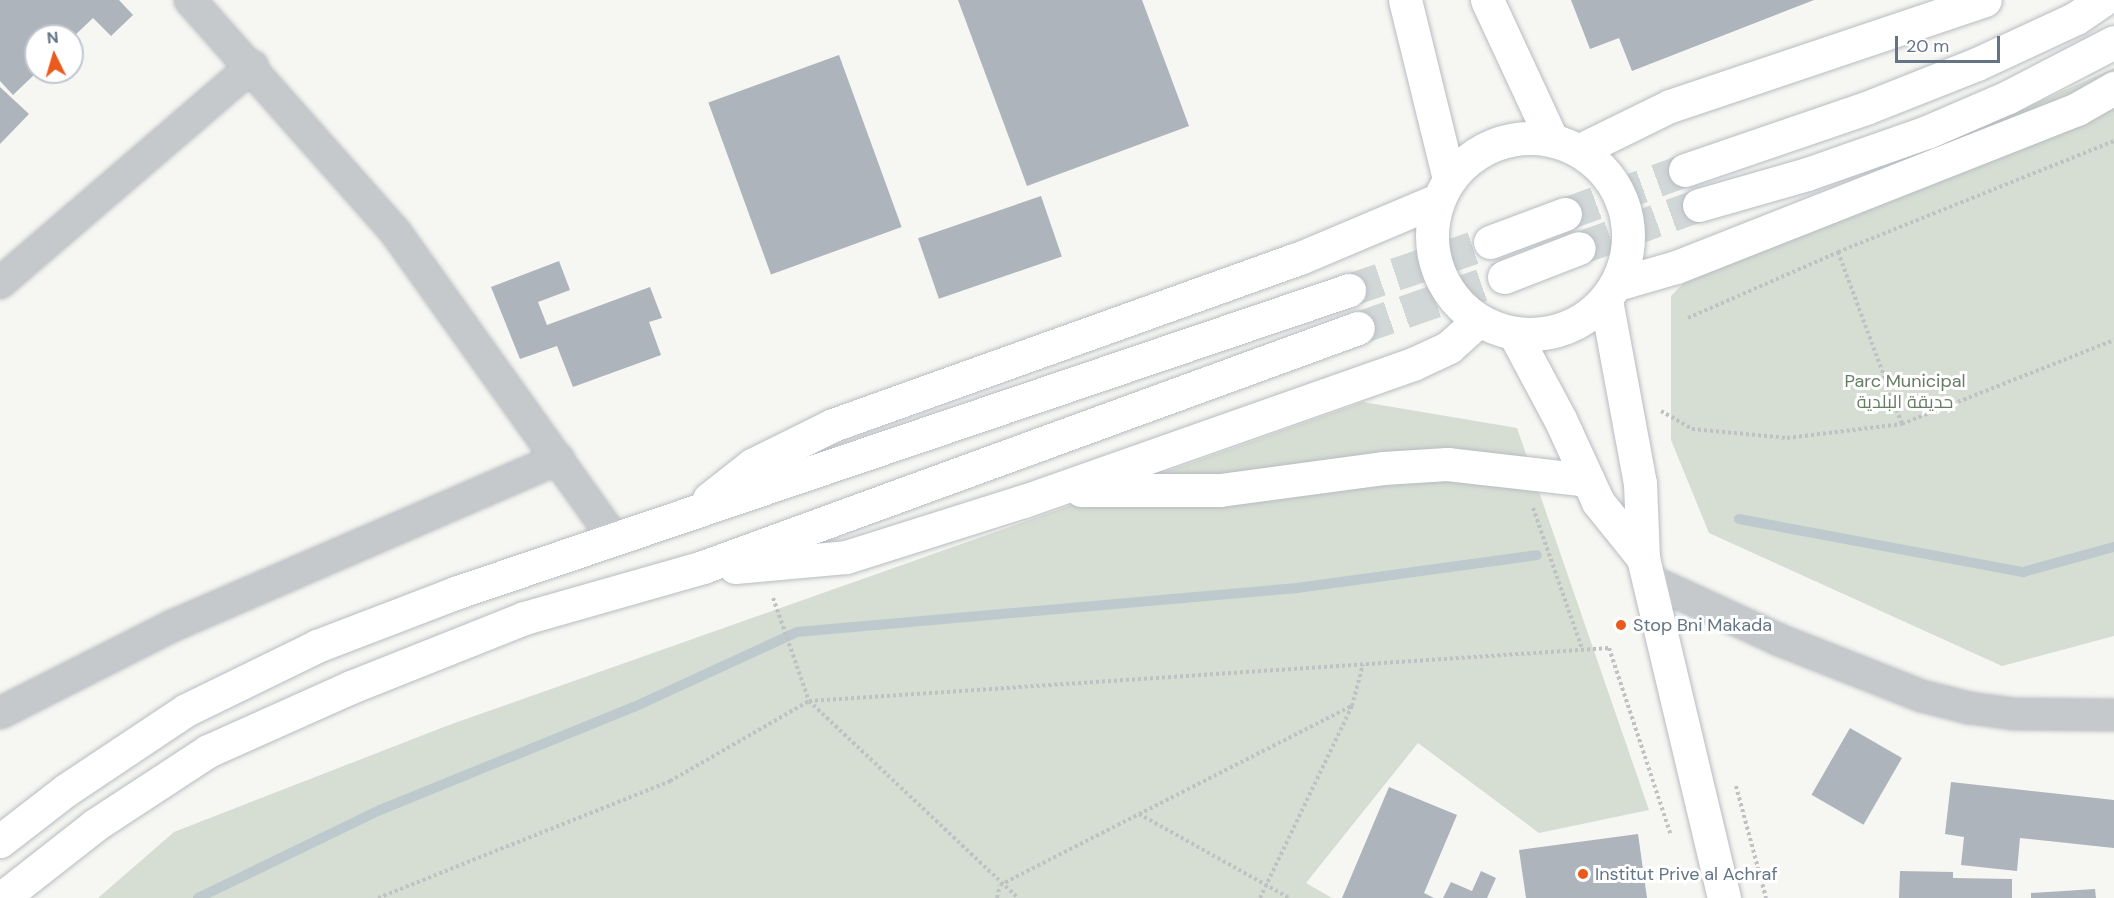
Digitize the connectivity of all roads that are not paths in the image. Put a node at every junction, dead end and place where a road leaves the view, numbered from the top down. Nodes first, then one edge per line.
1 (190, 0) edge
2 (1405, 0) edge
3 (1487, 0) edge
4 (1985, 0) edge
5 (2103, 0) edge
6 (2114, 42) edge
7 (252, 66) junction
8 (2114, 88) edge
9 (1565, 144) junction
10 (1685, 170) tunnel mouth
11 (1443, 190) junction
12 (1699, 205) tunnel mouth
13 (1565, 214) tunnel mouth
14 (1490, 242) tunnel mouth
15 (1579, 248) tunnel mouth
16 (1504, 277) tunnel mouth
17 (0, 283) edge
18 (1349, 290) tunnel mouth
19 (1611, 292) junction
20 (1479, 320) junction
21 (1358, 328) tunnel mouth
22 (1514, 333) junction
23 (558, 459) junction
24 (1588, 480) junction
25 (1055, 490) junction
26 (691, 513) junction
27 (615, 540) junction
28 (703, 567) junction
29 (1646, 569) junction
30 (0, 713) edge
31 (2114, 715) edge
32 (0, 841) edge
33 (2, 898) edge
34 (1724, 898) edge

1 - 7 street
2 - 11 main road
3 - 9 main road
4 - 9 main road
5 - 10 main road
6 - 12 main road
7 - 17 street
7 - 23 street
8 - 19 main road
9 - 11 main road
9 - 19 main road
11 - 20 main road
11 - 26 main road
13 - 14 main road
15 - 16 main road
18 - 26 main road
19 - 22 main road
19 - 29 main road
20 - 22 main road
20 - 25 main road
21 - 28 main road
22 - 24 main road
23 - 27 street
23 - 30 street
24 - 25 main road
24 - 29 main road
25 - 28 main road
26 - 27 main road
27 - 32 main road
28 - 33 main road
29 - 31 street
29 - 34 main road

